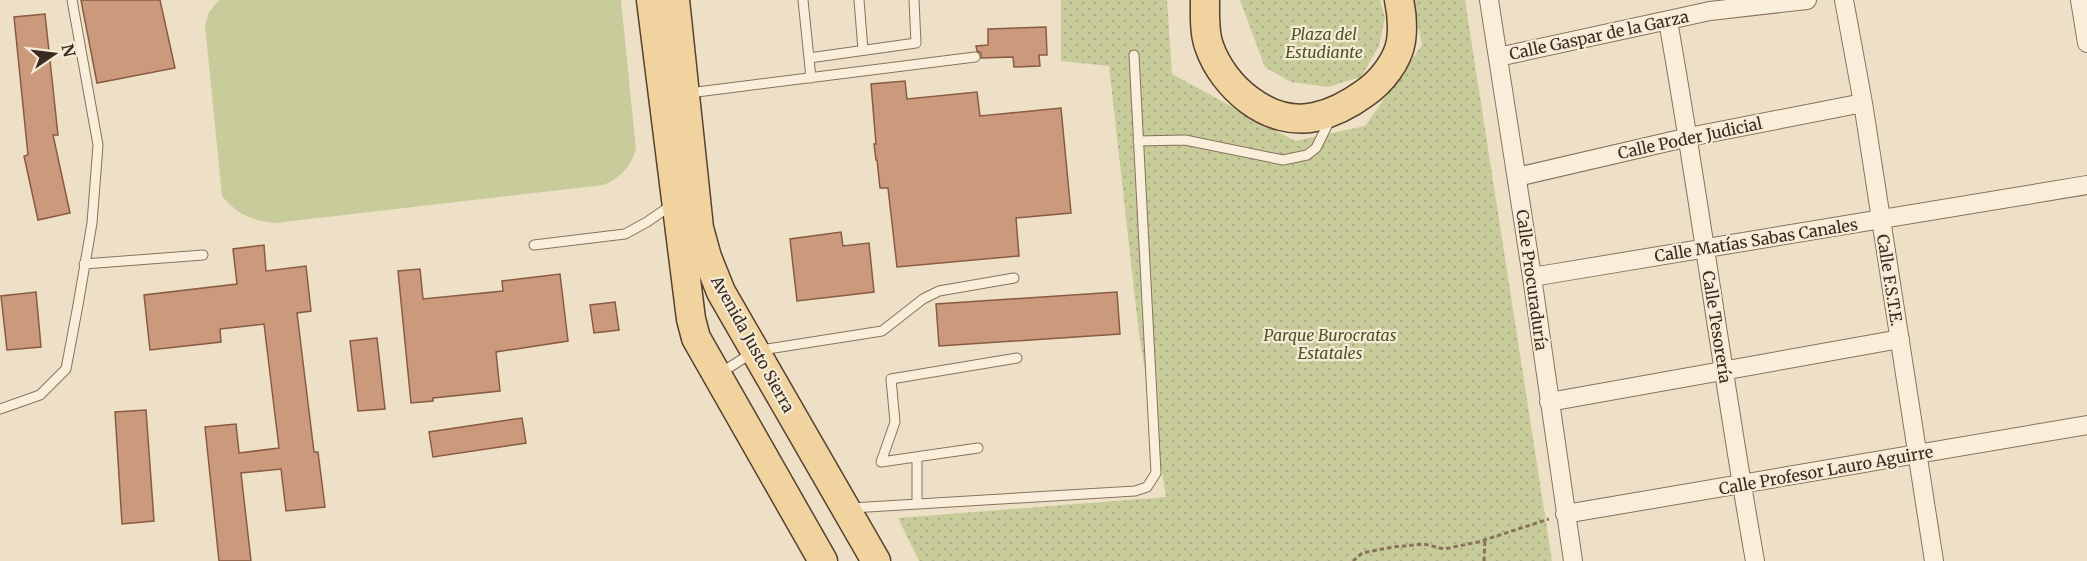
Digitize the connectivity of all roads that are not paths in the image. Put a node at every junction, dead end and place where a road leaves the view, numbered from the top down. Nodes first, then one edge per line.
1 (72, 0) edge
2 (651, 0) edge
3 (675, 0) edge
4 (803, 0) edge
5 (859, 0) edge
6 (914, 0) edge
7 (1205, 0) edge
8 (1399, 0) edge
9 (1489, 0) edge
10 (1808, 0) edge
11 (1844, 0) edge
12 (2079, 0) edge
13 (1707, 5) edge
14 (1668, 21) junction
15 (2087, 43) edge
16 (862, 50) junction
17 (1134, 55) dead end
18 (975, 57) dead end
19 (1498, 57) junction
20 (809, 58) junction
21 (811, 78) junction
22 (685, 93) junction
23 (1863, 103) junction
24 (1334, 111) junction
25 (1689, 137) junction
26 (1138, 141) junction
27 (1517, 177) junction
28 (2087, 185) edge
29 (676, 202) junction
30 (1881, 219) junction
31 (534, 245) dead end
32 (1704, 249) junction
33 (203, 255) dead end
34 (84, 264) junction
35 (1532, 277) junction
36 (1014, 278) dead end
37 (1900, 339) junction
38 (755, 351) junction
39 (1017, 358) dead end
40 (1724, 371) junction
41 (717, 375) junction
42 (1549, 402) junction
43 (0, 409) edge
44 (2087, 425) edge
45 (978, 448) dead end
46 (1917, 454) junction
47 (917, 457) junction
48 (1742, 484) junction
49 (917, 504) junction
50 (846, 508) junction
51 (1565, 514) junction
52 (823, 561) edge
53 (876, 561) edge
54 (1573, 561) edge
55 (1755, 561) edge
56 (1934, 561) edge

1 - 34 lane
2 - 29 main road, Avenida Justo Sierra
3 - 22 main road, Avenida Justo Sierra
4 - 20 lane
5 - 16 lane
6 - 16 lane
7 - 24 main road
8 - 24 main road
9 - 19 street, Calle Procuraduría
10 - 13 street, Calle Gaspar de la Garza
11 - 23 street, Calle F.S.T.E.
12 - 15 street
13 - 14 street, Calle Gaspar de la Garza
14 - 19 street, Calle Gaspar de la Garza
14 - 25 street, Calle Tesorería
16 - 20 lane
17 - 26 lane
18 - 21 lane
19 - 27 street, Calle Procuraduría
20 - 21 lane
21 - 22 lane
22 - 38 main road, Avenida Justo Sierra
23 - 25 street, Calle Poder Judicial
23 - 30 street, Calle F.S.T.E.
24 - 26 lane
25 - 27 street, Calle Poder Judicial
25 - 32 street, Calle Tesorería
26 - 49 lane
27 - 35 street, Calle Procuraduría
28 - 30 street, Calle Matías Sabas Canales
29 - 31 lane
29 - 41 main road, Avenida Justo Sierra
30 - 32 street, Calle Matías Sabas Canales
30 - 37 street, Calle F.S.T.E.
32 - 35 street, Calle Matías Sabas Canales
32 - 40 street, Calle Tesorería
33 - 34 lane
34 - 43 lane
35 - 42 street, Calle Procuraduría
36 - 38 lane
37 - 40 street
37 - 46 street, Calle F.S.T.E.
38 - 41 lane
38 - 50 main road, Avenida Justo Sierra
39 - 47 lane
40 - 42 street
40 - 48 street, Calle Tesorería
41 - 52 main road, Avenida Justo Sierra
42 - 51 street, Calle Procuraduría
44 - 46 street, Calle Profesor Lauro Aguirre
45 - 47 lane
46 - 48 street, Calle Profesor Lauro Aguirre
46 - 56 street, Calle F.S.T.E.
47 - 49 lane
48 - 51 street, Calle Profesor Lauro Aguirre
48 - 55 street, Calle Tesorería
49 - 50 lane
50 - 53 main road, Avenida Justo Sierra
51 - 54 street, Calle Procuraduría

